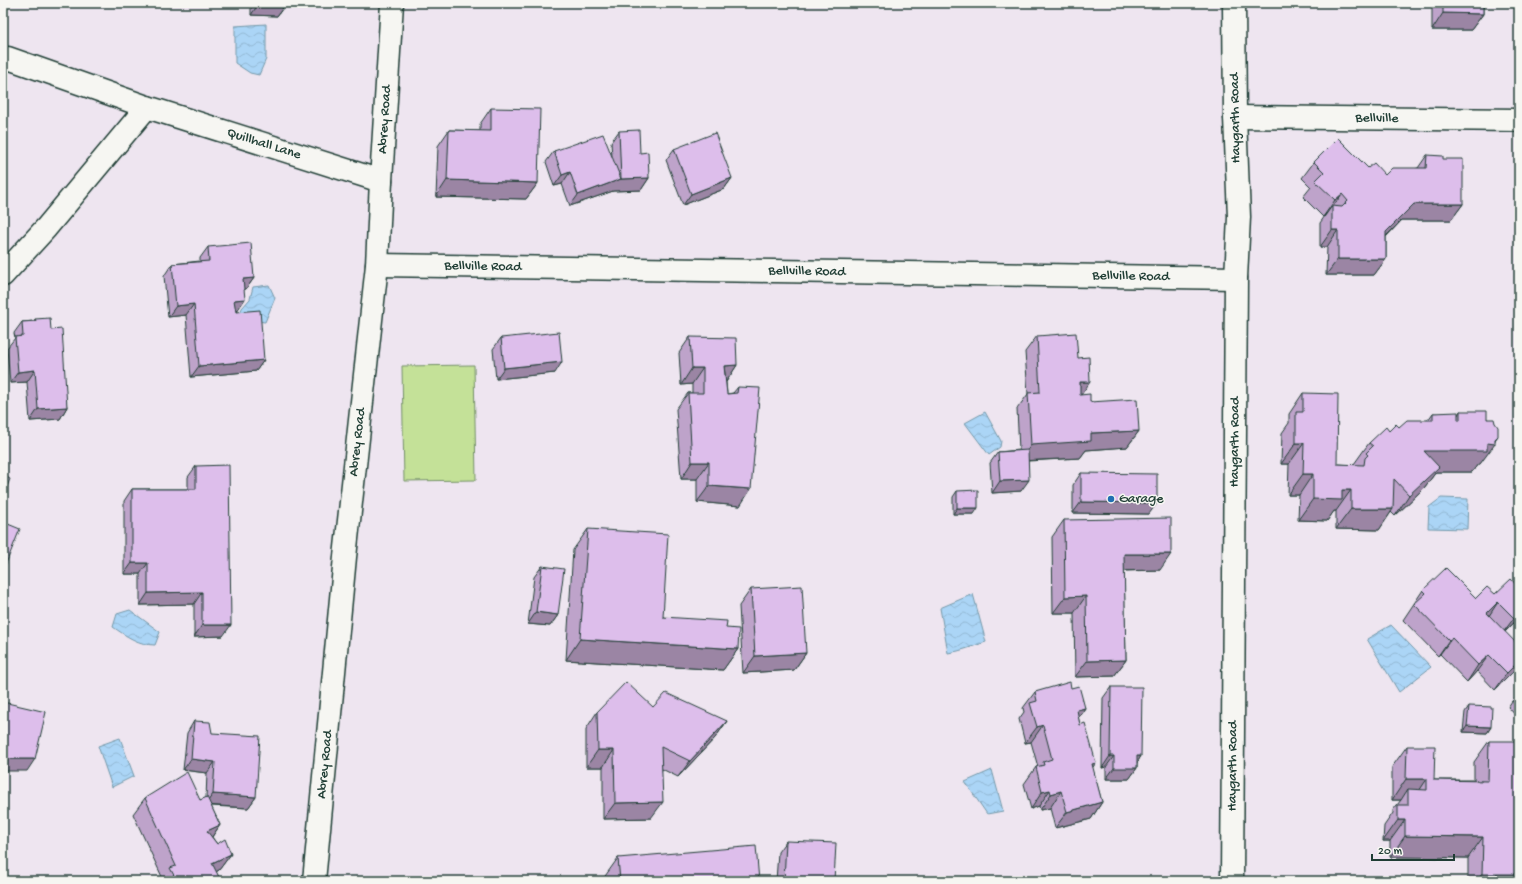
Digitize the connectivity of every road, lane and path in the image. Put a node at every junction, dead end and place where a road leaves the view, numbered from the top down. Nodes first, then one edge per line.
1 (392, 3) edge
2 (1234, 3) edge
3 (8, 58) dead end
4 (147, 107) junction
5 (1235, 118) junction
6 (1519, 120) edge
7 (381, 181) junction
8 (377, 265) junction
9 (3, 275) edge
10 (1236, 278) junction
11 (314, 881) edge
12 (1232, 881) edge

1 - 7 street, Abrey Road
2 - 5 street, Haygarth Road
3 - 4 street, Quillhall Lane
4 - 7 street, Quillhall Lane
4 - 9 street
5 - 6 street, Bellville
5 - 10 street, Haygarth Road
7 - 8 street, Abrey Road
8 - 10 street, Bellville Road
8 - 11 street, Abrey Road
10 - 12 street, Haygarth Road

